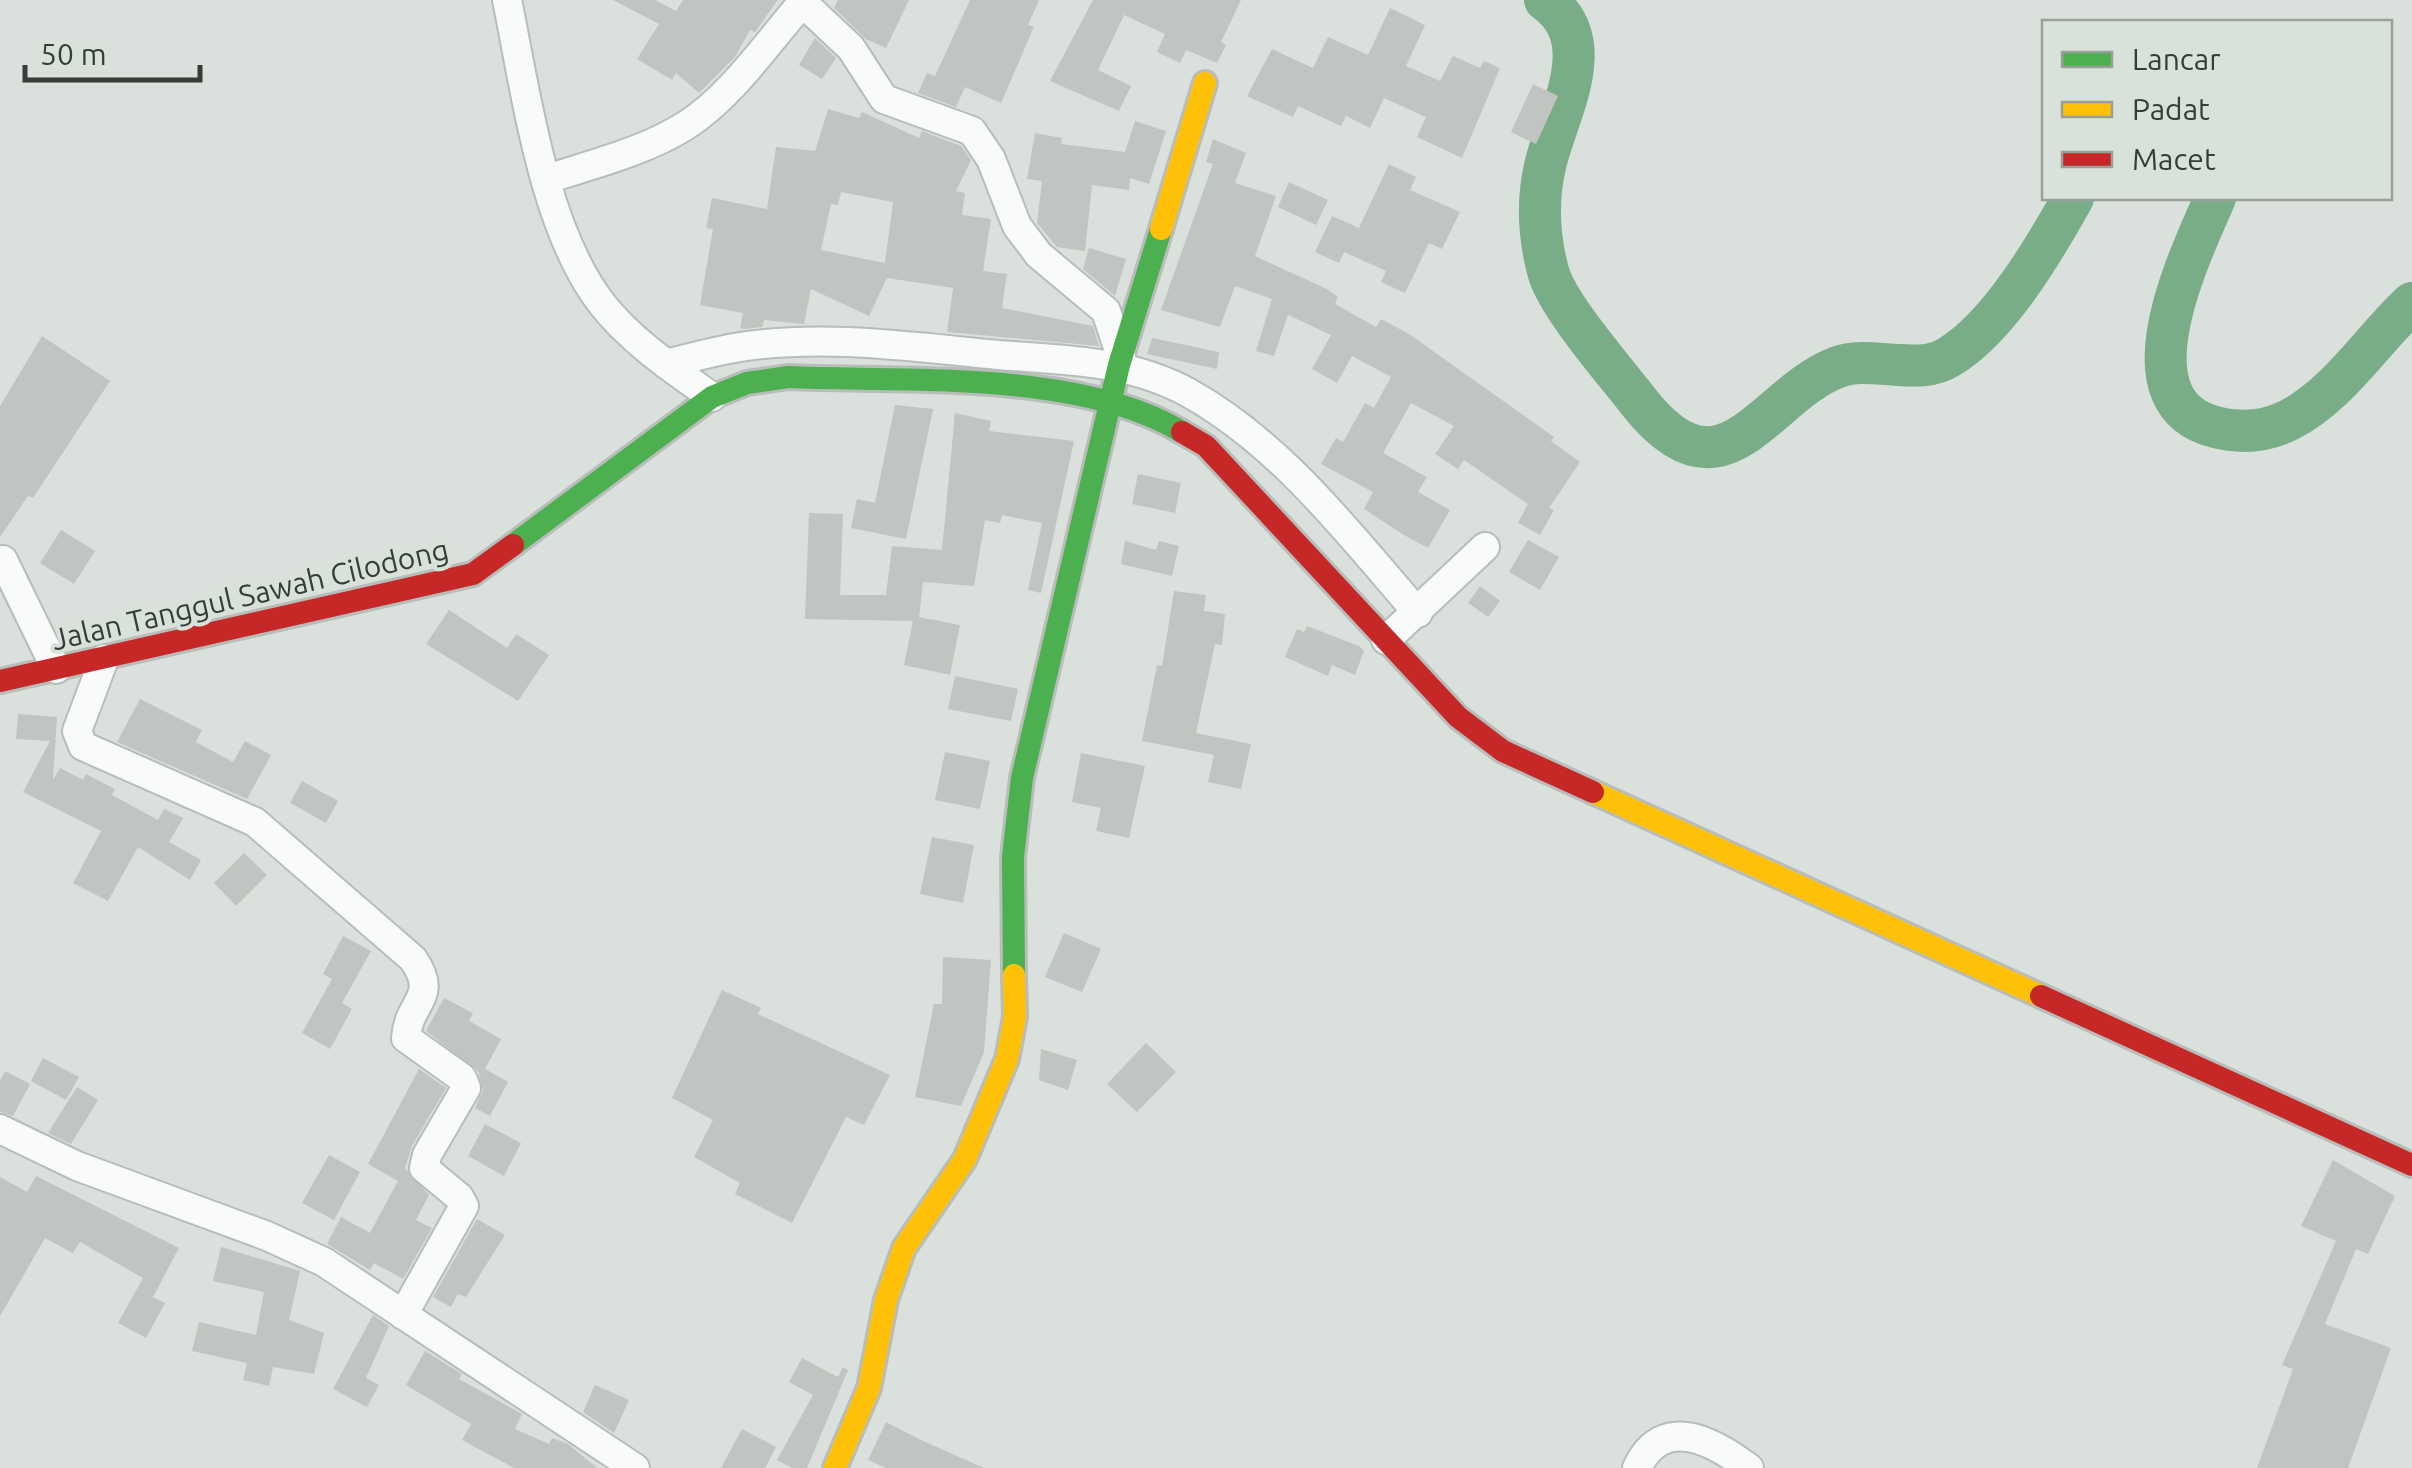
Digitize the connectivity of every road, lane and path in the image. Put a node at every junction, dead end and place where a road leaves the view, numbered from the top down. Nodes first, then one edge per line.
1 (507, 0) edge
2 (802, 1) edge
3 (1205, 83) dead end
4 (547, 179) junction
5 (990, 354) junction
6 (1120, 361) junction
7 (666, 364) junction
8 (982, 383) junction
9 (712, 397) junction
10 (1111, 401) junction
11 (1292, 472) junction
12 (1261, 501) junction
13 (1485, 547) dead end
14 (3, 560) dead end
15 (1418, 613) junction
16 (1386, 640) junction
17 (104, 658) junction
18 (56, 669) junction
19 (0, 681) edge
20 (0, 1129) edge
21 (2412, 1165) edge
22 (403, 1315) junction
23 (631, 1467) edge
24 (835, 1468) edge
25 (1637, 1468) edge
26 (1748, 1468) edge

1 - 4 street
2 - 4 street
2 - 6 street
3 - 6 street
4 - 7 street
5 - 6 street
5 - 7 street
5 - 8 street
6 - 10 street
6 - 11 street
7 - 9 street
8 - 9 street, Jalan Tanggul Sawah Cilodong
8 - 10 street, Jalan Tanggul Sawah Cilodong
9 - 17 street, Jalan Tanggul Sawah Cilodong
10 - 12 street, Jalan Tanggul Sawah Cilodong
10 - 24 street
11 - 12 street
11 - 15 street
12 - 16 street, Jalan Tanggul Sawah Cilodong
13 - 15 street
14 - 18 street
15 - 16 street
16 - 21 street, Jalan Tanggul Sawah Cilodong
17 - 18 street, Jalan Tanggul Sawah Cilodong
17 - 22 street
18 - 19 street, Jalan Tanggul Sawah Cilodong
20 - 22 street
22 - 23 street
25 - 26 street

